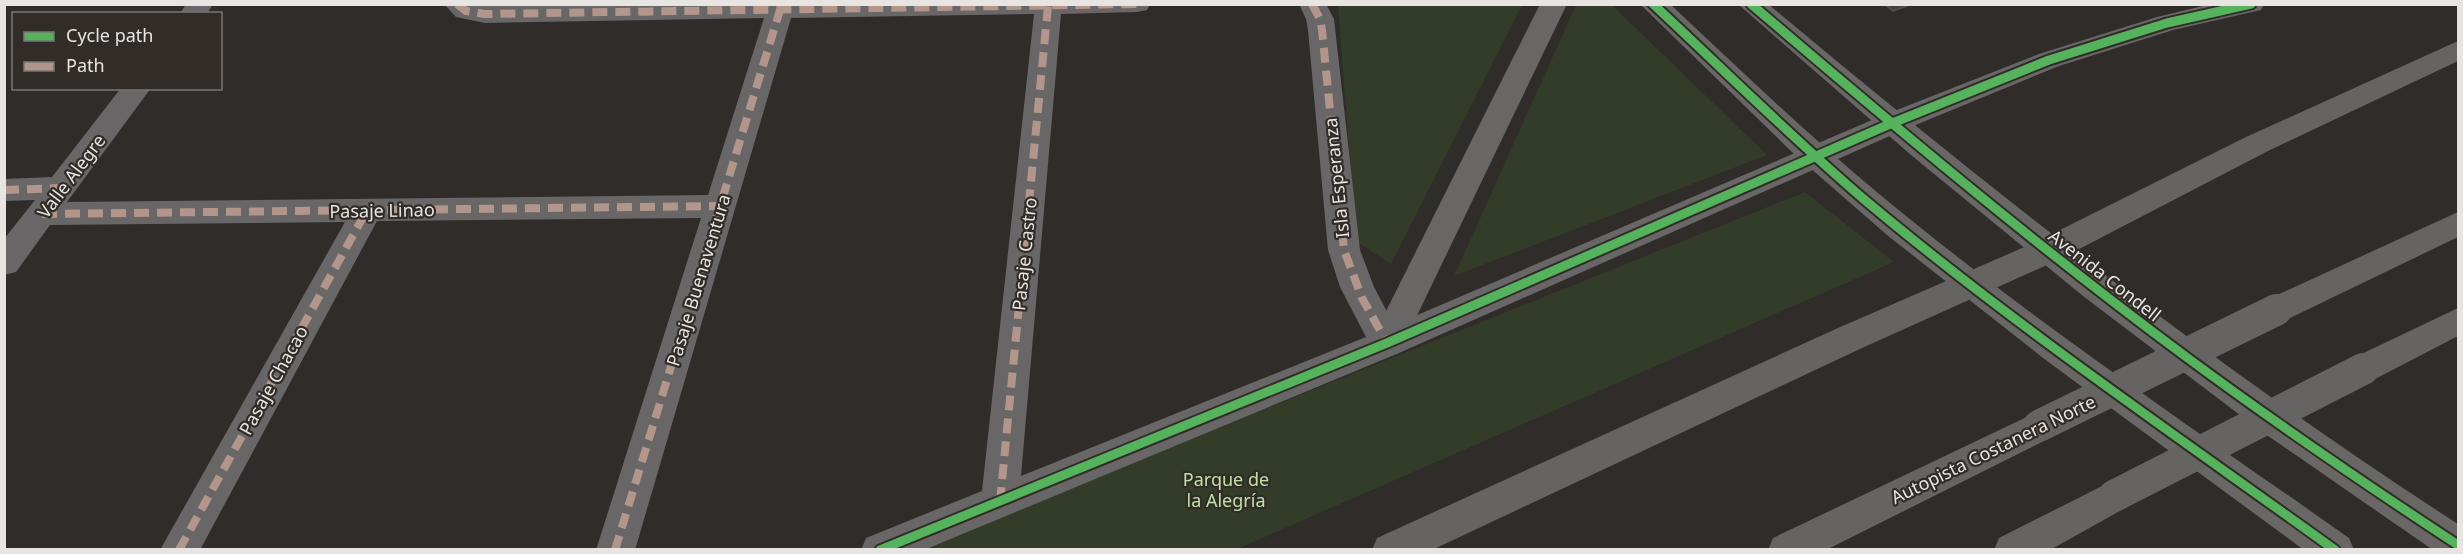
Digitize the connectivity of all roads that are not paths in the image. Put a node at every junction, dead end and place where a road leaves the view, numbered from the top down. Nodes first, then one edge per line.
1 (1137, 4) edge
2 (1312, 4) edge
3 (1554, 4) edge
4 (1653, 4) edge
5 (1751, 4) edge
6 (2251, 4) edge
7 (458, 6) edge
8 (976, 6) edge
9 (1048, 6) junction
10 (710, 8) edge
11 (780, 10) junction
12 (2458, 50) edge
13 (136, 90) edge
14 (1890, 124) junction
15 (1817, 157) junction
16 (62, 188) junction
17 (4, 190) edge
18 (721, 206) junction
19 (367, 210) junction
20 (42, 214) junction
21 (2458, 224) edge
22 (2047, 251) junction
23 (4, 263) edge
24 (1971, 284) junction
25 (2458, 321) edge
26 (1388, 343) junction
27 (1000, 502) junction
28 (2458, 545) edge
29 (179, 549) edge
30 (615, 549) edge
31 (880, 549) edge
32 (1391, 549) edge
33 (1787, 549) edge
34 (2013, 549) edge
35 (2335, 549) edge

1 - 9 street
2 - 26 street, Isla Esperanza
3 - 26 main road
4 - 15 main road
5 - 14 main road, Avenida Condell
6 - 14 street
7 - 10 street
8 - 9 street
8 - 11 street
9 - 27 street, Pasaje Castro
10 - 11 street
11 - 18 street, Pasaje Buenaventura
12 - 22 highway
13 - 16 street, Valle Alegre
14 - 15 street
14 - 22 main road, Avenida Condell
15 - 24 main road
15 - 26 street
16 - 17 street
16 - 20 street, Valle Alegre
18 - 19 street, Pasaje Linao
18 - 30 street, Pasaje Buenaventura
19 - 20 street, Pasaje Linao
19 - 29 street, Pasaje Chacao
20 - 23 street, Valle Alegre
21 - 33 highway, Autopista Costanera Norte, bridge
22 - 24 highway
22 - 28 main road, Avenida Condell
24 - 32 highway
24 - 35 main road
25 - 34 highway, bridge
26 - 27 street
27 - 31 street

